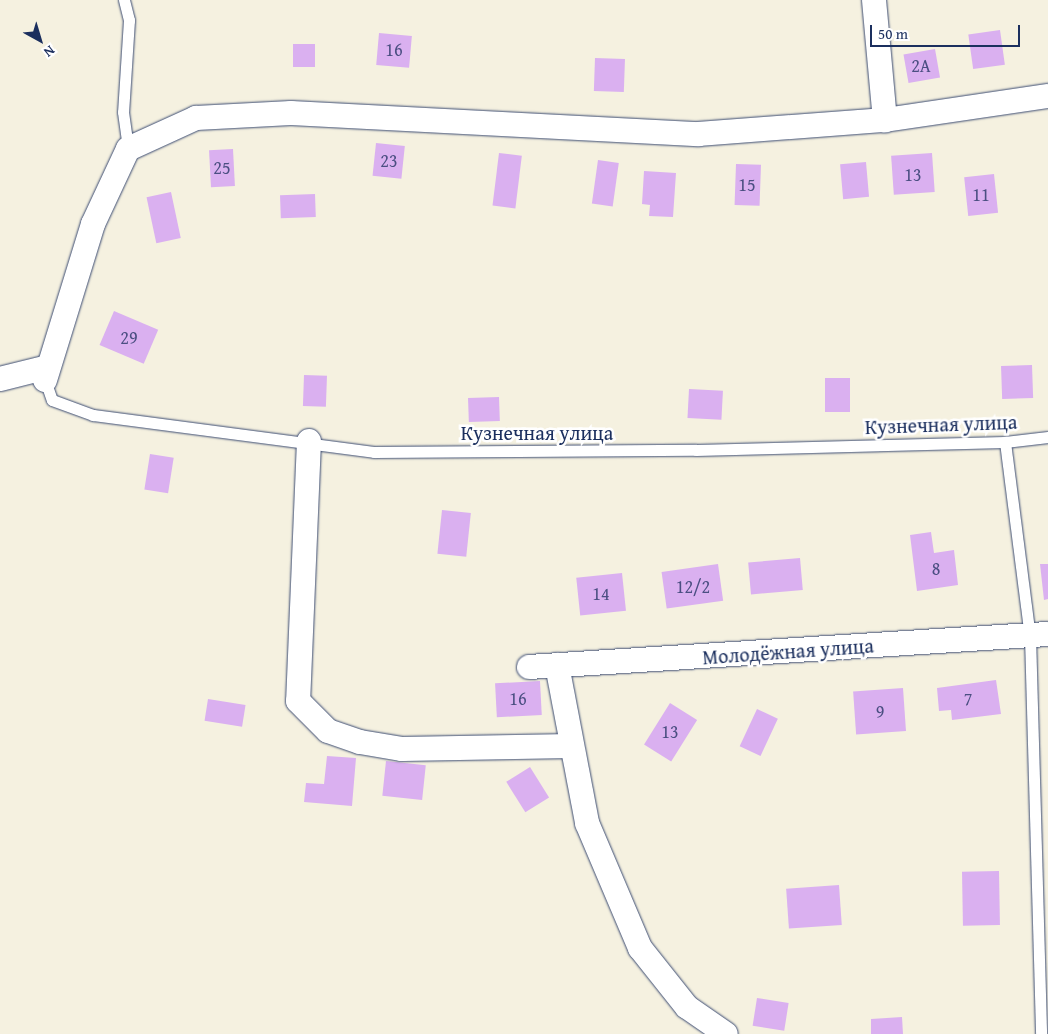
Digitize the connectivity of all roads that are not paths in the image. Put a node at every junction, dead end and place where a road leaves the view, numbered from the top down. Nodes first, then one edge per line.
1 (124, 0) edge
2 (874, 0) edge
3 (1048, 96) edge
4 (886, 120) junction
5 (128, 149) junction
6 (46, 374) junction
7 (0, 379) edge
8 (1048, 437) edge
9 (309, 441) junction
10 (1006, 442) junction
11 (1039, 635) edge
12 (557, 665) junction
13 (528, 667) dead end
14 (572, 746) junction
15 (726, 1034) edge
16 (1041, 1034) edge

1 - 5 lane
2 - 4 street
3 - 4 street
4 - 5 street
5 - 6 street
6 - 7 street
6 - 9 lane, Кузнечная улица
8 - 10 lane, Кузнечная улица
9 - 10 lane, Кузнечная улица
9 - 14 street
10 - 11 lane
11 - 12 street, Молодёжная улица
11 - 16 lane
12 - 13 street, Молодёжная улица
12 - 14 street
14 - 15 street

